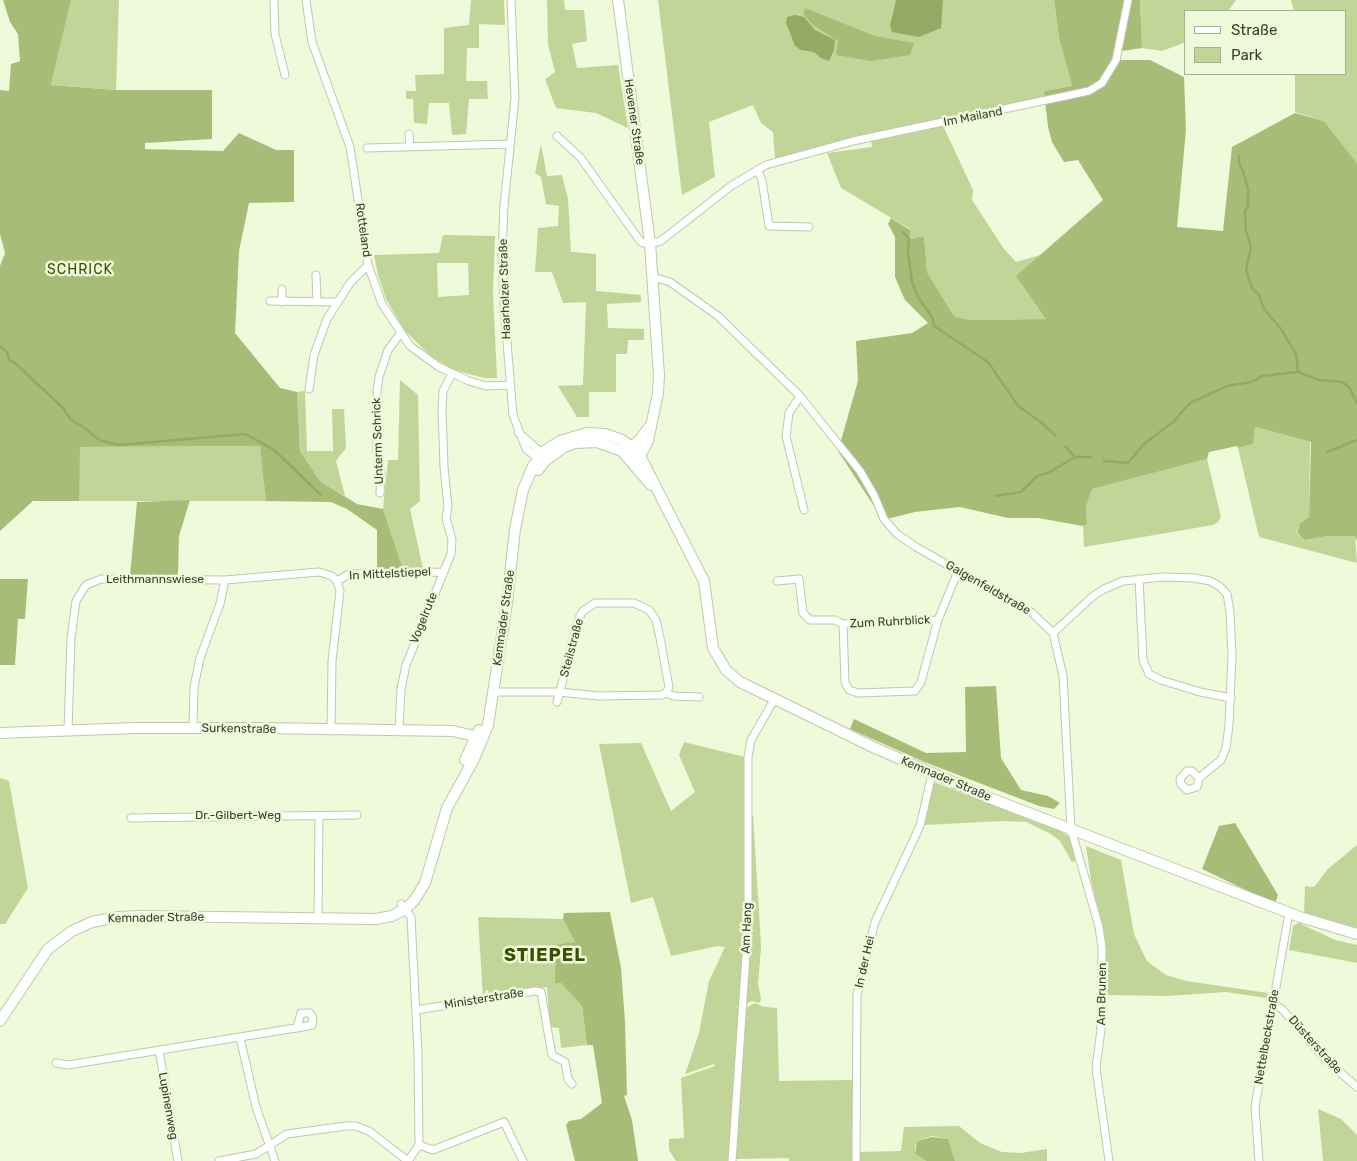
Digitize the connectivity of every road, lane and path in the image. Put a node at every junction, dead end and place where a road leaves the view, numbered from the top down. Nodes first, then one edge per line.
1 (274, 0) edge
2 (306, 0) edge
3 (512, 0) edge
4 (618, 0) edge
5 (1128, 0) edge
6 (285, 75) dead end
7 (409, 134) dead end
8 (557, 136) dead end
9 (510, 144) junction
10 (410, 146) junction
11 (368, 148) dead end
12 (757, 170) junction
13 (809, 227) dead end
14 (650, 243) junction
15 (368, 265) junction
16 (316, 275) dead end
17 (653, 277) junction
18 (282, 289) dead end
19 (270, 302) dead end
20 (282, 302) junction
21 (317, 302) junction
22 (337, 302) junction
23 (400, 334) junction
24 (452, 374) junction
25 (510, 385) junction
26 (309, 389) dead end
27 (800, 396) junction
28 (652, 423) junction
29 (574, 439) junction
30 (632, 446) junction
31 (640, 456) junction
32 (542, 458) junction
33 (630, 458) junction
34 (380, 493) dead end
35 (659, 493) junction
36 (804, 510) dead end
37 (958, 571) junction
38 (444, 572) junction
39 (1139, 579) junction
40 (225, 580) junction
41 (337, 581) junction
42 (777, 581) dead end
43 (938, 620) junction
44 (842, 624) junction
45 (1053, 633) junction
46 (493, 692) junction
47 (559, 692) junction
48 (666, 693) junction
49 (699, 697) dead end
50 (1231, 698) junction
51 (774, 700) junction
52 (556, 702) dead end
53 (193, 728) junction
54 (68, 731) junction
55 (331, 731) junction
56 (399, 731) junction
57 (0, 733) edge
58 (480, 736) junction
59 (932, 774) junction
60 (1199, 778) dead end
61 (357, 815) dead end
62 (319, 816) junction
63 (131, 818) dead end
64 (1071, 829) junction
65 (403, 906) junction
66 (1290, 913) junction
67 (318, 919) junction
68 (1357, 934) edge
69 (1273, 1004) junction
70 (416, 1010) junction
71 (0, 1021) edge
72 (297, 1028) dead end
73 (240, 1038) junction
74 (159, 1050) junction
75 (56, 1063) dead end
76 (572, 1084) dead end
77 (1357, 1087) edge
78 (270, 1145) junction
79 (419, 1145) junction
80 (178, 1161) edge
81 (219, 1161) edge
82 (275, 1161) edge
83 (408, 1161) edge
84 (523, 1161) edge
85 (732, 1161) edge
86 (856, 1161) edge
87 (1109, 1161) edge
88 (1259, 1161) edge

1 - 6 street
2 - 15 street, Rotteland
3 - 9 street, Haarholzer Straße
4 - 14 main road, Hevener Straße
5 - 12 street, Im Mailand
7 - 10 street
8 - 14 street
9 - 10 street
9 - 25 street, Haarholzer Straße
10 - 11 street
12 - 13 street
12 - 14 street, Im Mailand
14 - 17 main road, Hevener Straße
15 - 22 street
15 - 23 street, Rotteland
16 - 21 street
17 - 27 street, Galgenfeldstraße
17 - 28 main road, Hevener Straße
18 - 20 street
19 - 20 street
20 - 21 street
21 - 22 street
22 - 26 street
23 - 24 street, Rotteland
23 - 34 street, Unterm Schrick
24 - 25 street, Rotteland
24 - 38 street, Vogelrute
25 - 32 street, Haarholzer Straße
27 - 36 street
27 - 37 street, Galgenfeldstraße
28 - 30 main road
28 - 31 main road, Hevener Straße
29 - 30 main road, Kemnader Straße
29 - 32 main road, Kemnader Straße
29 - 33 main road, Kemnader Straße
30 - 31 main road, Kemnader Straße
30 - 33 main road
31 - 33 main road
31 - 35 main road, Kemnader Straße
32 - 46 main road, Kemnader Straße
33 - 35 main road, Kemnader Straße
35 - 51 main road, Kemnader Straße
37 - 43 street, Zum Ruhrblick
37 - 45 street, Galgenfeldstraße
38 - 41 street, In Mittelstiepel
38 - 56 street, Vogelrute
39 - 45 street
39 - 50 street
39 - 50 street
40 - 41 street, Leithmannswiese
40 - 53 street
40 - 54 street, Leithmannswiese
41 - 55 street
42 - 44 street, Zum Ruhrblick
43 - 44 street, Zum Ruhrblick
43 - 44 street, Zum Ruhrblick
45 - 64 street
46 - 47 street, Steilstraße
46 - 58 main road, Kemnader Straße
47 - 48 street, Steilstraße
47 - 48 street, Steilstraße
47 - 52 street
48 - 49 street, Steilstraße
50 - 60 street
51 - 59 main road, Kemnader Straße
51 - 85 street, Am Hang
53 - 54 main road, Surkenstraße
53 - 55 main road, Surkenstraße
54 - 57 main road, Surkenstraße
55 - 56 main road, Surkenstraße
56 - 58 main road, Surkenstraße
58 - 65 main road, Kemnader Straße
59 - 64 main road, Kemnader Straße
59 - 86 street, In der Hei
61 - 62 street, Dr.-Gilbert-Weg
62 - 63 street, Dr.-Gilbert-Weg
62 - 67 street
64 - 66 main road, Kemnader Straße
64 - 87 street, Am Brunen
65 - 67 main road, Kemnader Straße
65 - 70 street
66 - 68 main road, Kemnader Straße
66 - 69 street, Nettelbeckstraße
67 - 71 main road, Kemnader Straße
69 - 77 street, Düsterstraße
69 - 88 street, Nettelbeckstraße
70 - 76 street, Ministerstraße
70 - 79 street
72 - 73 street
73 - 74 street
73 - 78 street
74 - 75 street
74 - 80 street, Lupinenweg
78 - 81 street
78 - 82 street
78 - 83 street
79 - 83 street
79 - 84 street

